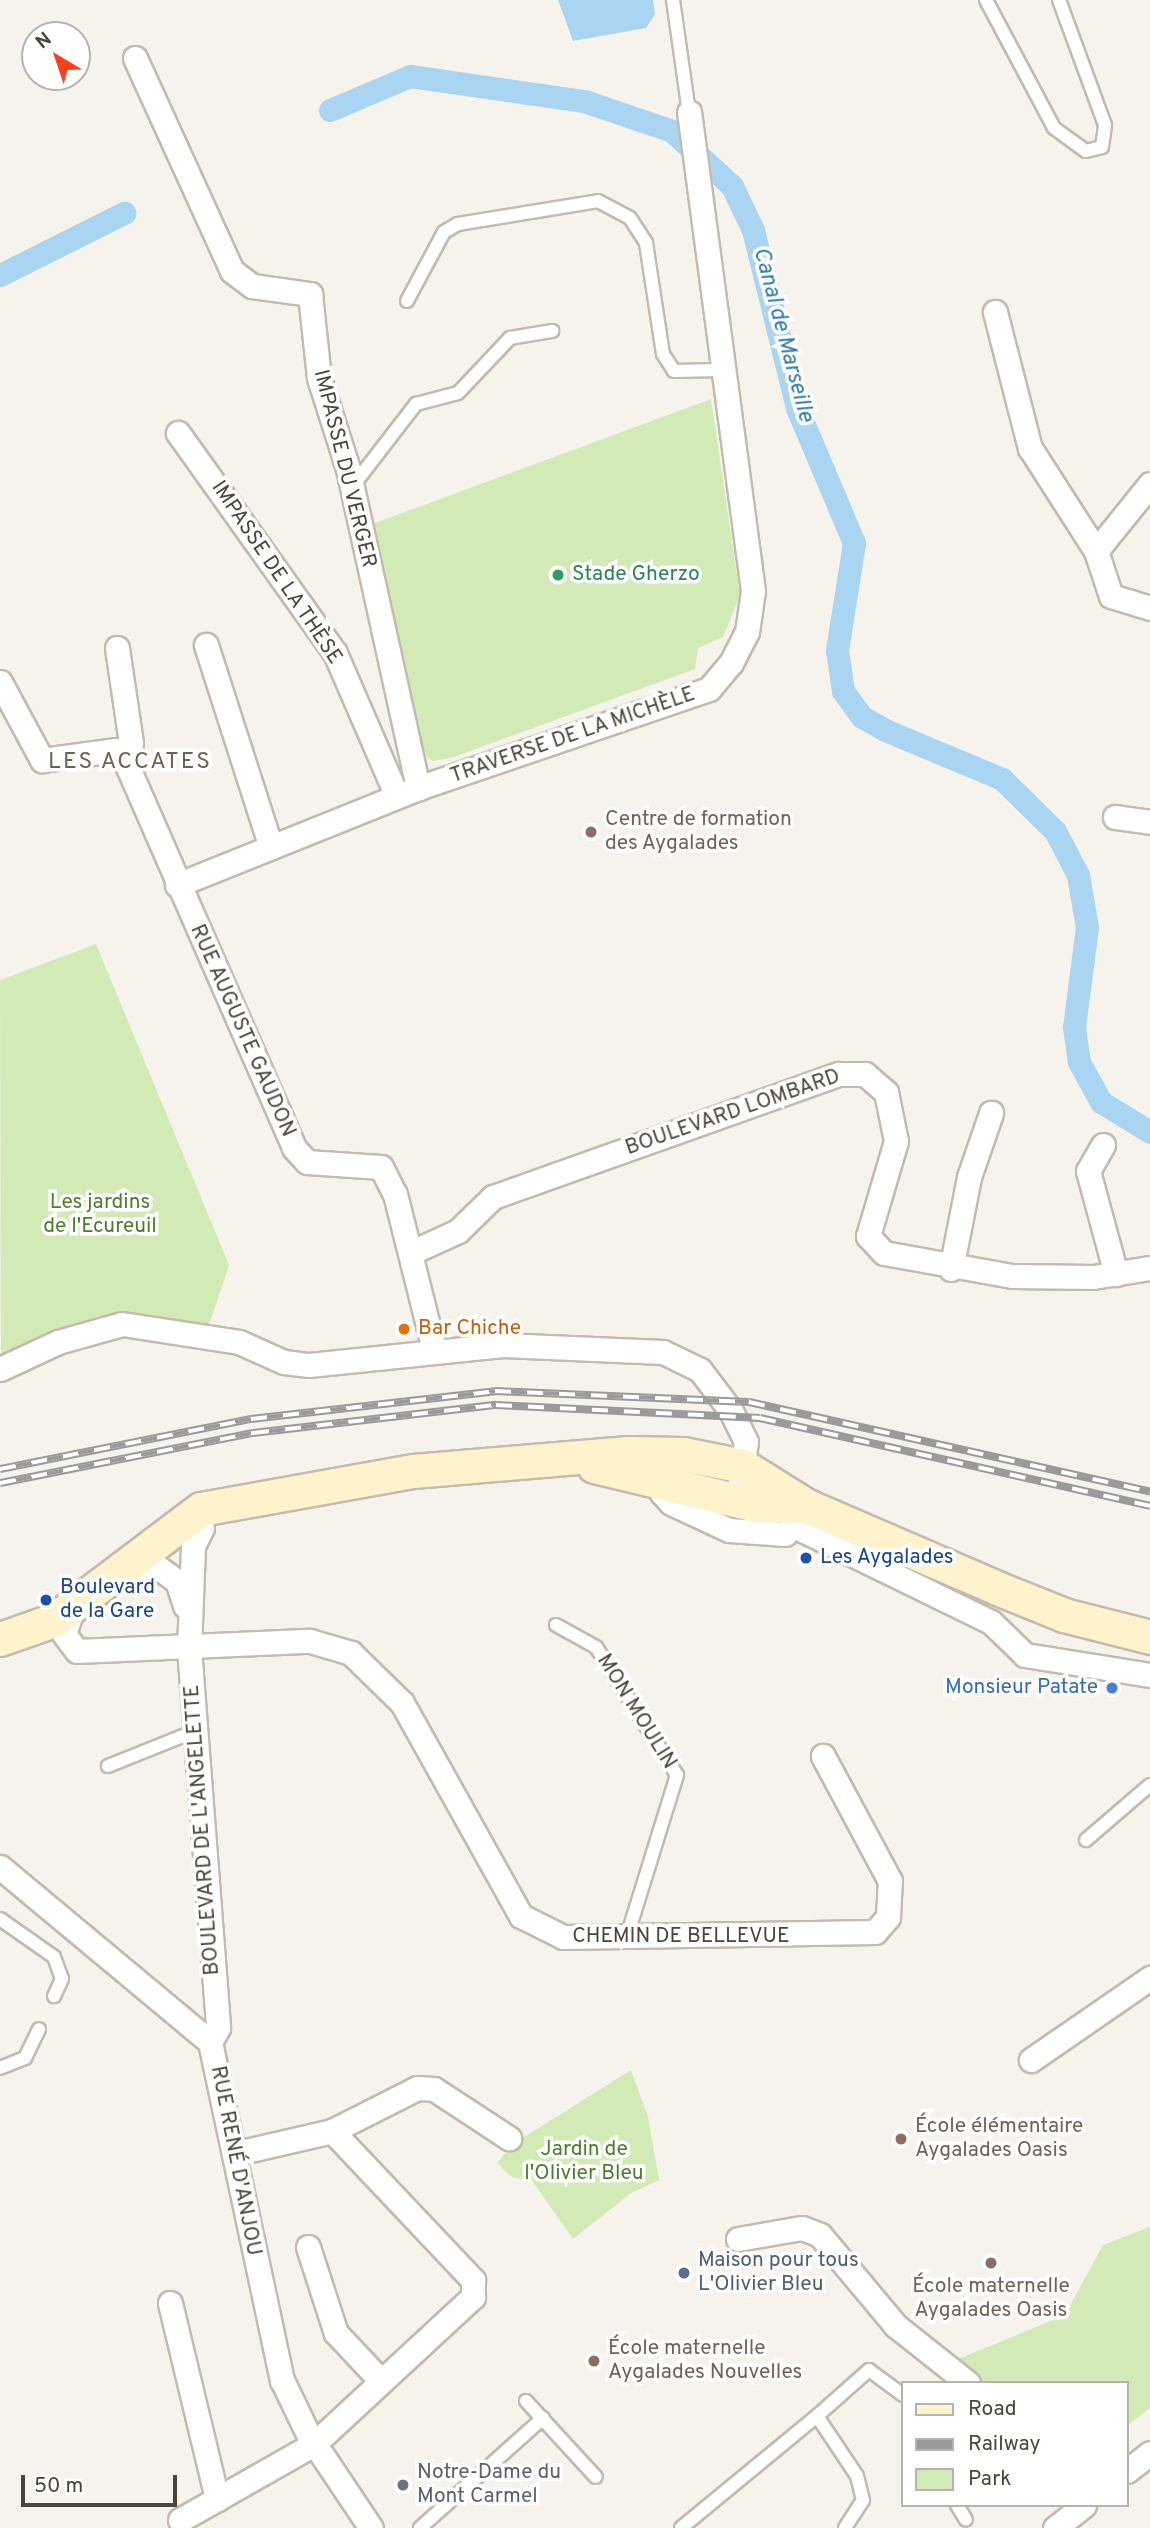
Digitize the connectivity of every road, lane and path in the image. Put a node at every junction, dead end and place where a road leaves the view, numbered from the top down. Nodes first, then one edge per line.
1 (673, 0) edge
2 (986, 0) edge
3 (1059, 0) edge
4 (135, 58) dead end
5 (690, 112) joint
6 (407, 301) dead end
7 (995, 312) dead end
8 (552, 331) dead end
9 (722, 370) junction
10 (178, 433) dead end
11 (1150, 484) edge
12 (352, 488) junction
13 (1096, 551) junction
14 (1150, 608) edge
15 (206, 645) dead end
16 (117, 649) dead end
17 (0, 682) edge
18 (123, 756) junction
19 (408, 792) junction
20 (1115, 817) dead end
21 (1150, 822) edge
22 (270, 844) junction
23 (177, 885) junction
24 (991, 1113) dead end
25 (1103, 1145) dead end
26 (410, 1254) junction
27 (1150, 1268) edge
28 (951, 1269) junction
29 (1116, 1273) junction
30 (434, 1349) junction
31 (0, 1369) edge
32 (567, 1459) junction
33 (743, 1466) junction
34 (661, 1482) junction
35 (278, 1494) junction
36 (755, 1505) junction
37 (801, 1517) junction
38 (202, 1528) junction
39 (156, 1566) junction
40 (102, 1586) junction
41 (189, 1616) junction
42 (69, 1620) junction
43 (556, 1625) dead end
44 (1150, 1637) edge
45 (0, 1639) edge
46 (189, 1648) junction
47 (0, 1658) edge
48 (1150, 1675) edge
49 (195, 1731) junction
50 (823, 1756) dead end
51 (108, 1766) dead end
52 (1150, 1785) edge
53 (1086, 1840) dead end
54 (0, 1867) edge
55 (0, 1919) edge
56 (626, 1941) junction
57 (1150, 1978) edge
58 (54, 1996) dead end
59 (39, 2029) dead end
60 (210, 2042) junction
61 (1031, 2060) dead end
62 (0, 2068) edge
63 (332, 2131) junction
64 (509, 2138) dead end
65 (237, 2153) junction
66 (738, 2239) dead end
67 (308, 2247) dead end
68 (170, 2303) dead end
69 (381, 2381) junction
70 (965, 2381) edge
71 (902, 2394) edge
72 (526, 2401) dead end
73 (817, 2417) junction
74 (543, 2418) junction
75 (314, 2444) junction
76 (1150, 2453) edge
77 (1129, 2469) edge
78 (596, 2477) dead end
79 (217, 2499) junction
80 (958, 2507) edge
81 (1081, 2507) edge
82 (180, 2520) dead end
83 (966, 2520) dead end
84 (371, 2528) edge
85 (420, 2528) edge
86 (681, 2528) edge
87 (845, 2528) edge
88 (1055, 2528) edge

1 - 5 lane
2 - 3 lane
4 - 12 street, IMPASSE DU VERGER
5 - 9 street, TRAVERSE DE LA MICHÈLE
6 - 9 lane
7 - 13 street
8 - 12 lane
9 - 19 street, TRAVERSE DE LA MICHÈLE
10 - 19 street, IMPASSE DE LA THÈSE
11 - 13 street
12 - 19 street, IMPASSE DU VERGER
13 - 14 street
15 - 22 street
16 - 18 street
17 - 18 street
18 - 23 street
19 - 22 street, TRAVERSE DE LA MICHÈLE
20 - 21 street
22 - 23 street, TRAVERSE DE LA MICHÈLE
23 - 26 street, RUE AUGUSTE GAUDON
24 - 28 street
25 - 29 street
26 - 28 street, BOULEVARD LOMBARD
26 - 30 street, RUE AUGUSTE GAUDON
27 - 29 street, BOULEVARD LOMBARD
28 - 29 street, BOULEVARD LOMBARD
30 - 31 street
30 - 33 street
32 - 33 main road
32 - 34 main road
32 - 35 main road
33 - 34 street
33 - 36 street
33 - 37 main road
34 - 36 main road
34 - 37 street
35 - 38 main road
35 - 40 main road
36 - 37 main road
37 - 44 main road
37 - 48 street
38 - 39 main road
38 - 41 street, BOULEVARD DE L'ANGELETTE
39 - 40 street
39 - 41 street, BOULEVARD DE L'ANGELETTE
39 - 42 main road
40 - 42 main road
41 - 46 street, BOULEVARD DE L'ANGELETTE
42 - 45 main road
42 - 46 street
42 - 47 main road
43 - 56 lane, MON MOULIN
46 - 49 street, BOULEVARD DE L'ANGELETTE
46 - 56 street, CHEMIN DE BELLEVUE
49 - 51 lane
49 - 60 street, BOULEVARD DE L'ANGELETTE
50 - 56 street, CHEMIN DE BELLEVUE
52 - 53 lane
54 - 60 street, RUE RENÉ D'ANJOU
55 - 58 lane
57 - 61 street
59 - 62 lane
60 - 65 street, RUE RENÉ D'ANJOU
63 - 64 street
63 - 65 street
63 - 69 street
65 - 75 street, RUE RENÉ D'ANJOU
66 - 70 street
67 - 69 street
68 - 79 street
69 - 75 street
71 - 73 lane
72 - 74 lane
73 - 86 lane
73 - 87 lane
74 - 78 lane
74 - 85 lane
75 - 79 street
75 - 84 street, RUE RENÉ D'ANJOU
76 - 77 street
79 - 82 street
80 - 83 lane
81 - 88 street

